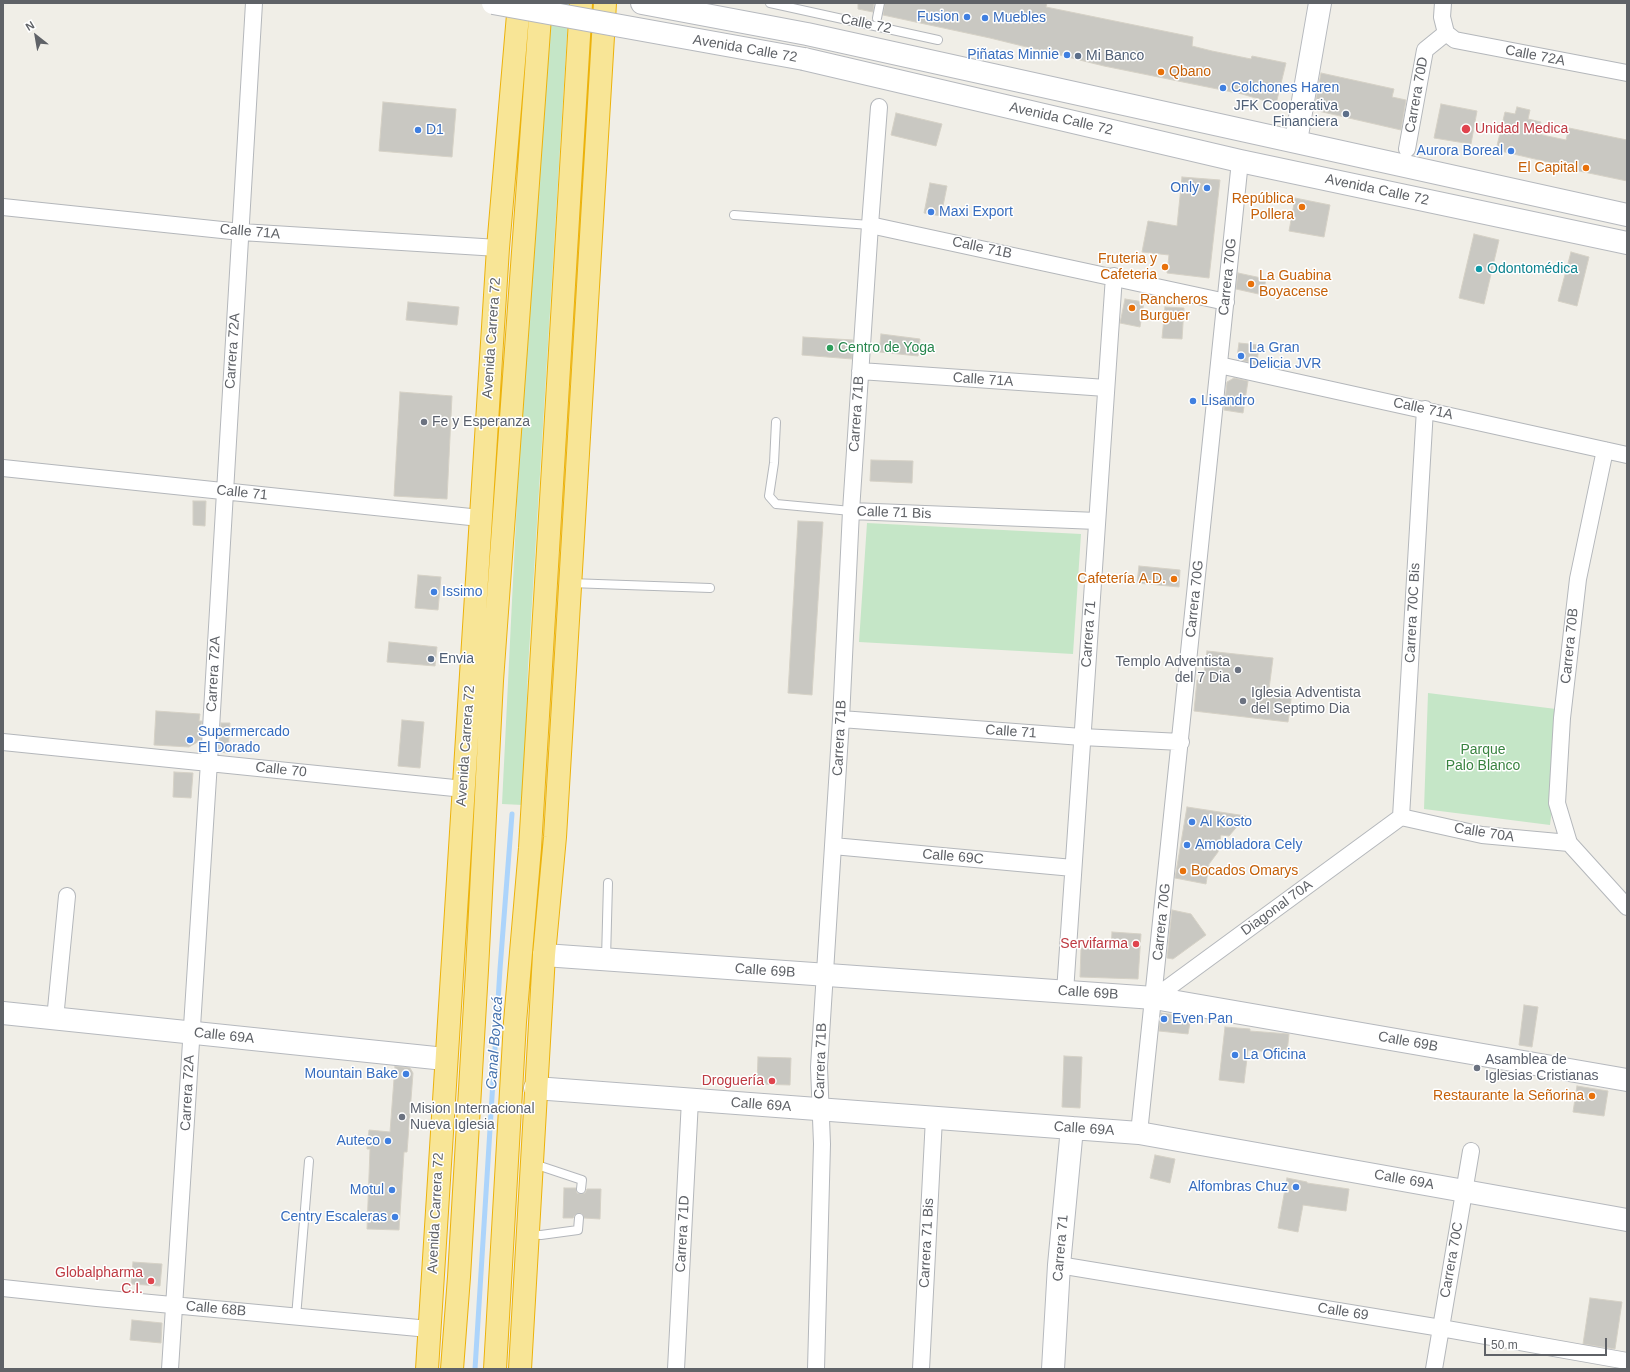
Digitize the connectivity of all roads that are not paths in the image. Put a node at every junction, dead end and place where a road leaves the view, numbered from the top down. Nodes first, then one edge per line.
1 (254, 3) edge
2 (493, 3) edge
3 (519, 3) edge
4 (541, 3) edge
5 (581, 3) edge
6 (605, 3) edge
7 (642, 3) edge
8 (770, 3) edge
9 (880, 3) edge
10 (1320, 3) edge
11 (1443, 3) edge
12 (877, 18) dead end
13 (1446, 33) junction
14 (938, 40) dead end
15 (1627, 73) edge
16 (879, 107) dead end
17 (1296, 141) junction
18 (1407, 149) dead end
19 (1240, 161) junction
20 (569, 193) junction
21 (3, 207) edge
22 (734, 215) dead end
23 (1627, 215) edge
24 (870, 225) junction
25 (241, 232) junction
26 (1627, 243) edge
27 (498, 248) junction
28 (590, 256) junction
29 (1114, 276) junction
30 (1226, 302) junction
31 (518, 314) junction
32 (490, 355) junction
33 (1219, 365) junction
34 (860, 371) junction
35 (1106, 388) junction
36 (487, 407) junction
37 (1425, 409) junction
38 (776, 422) dead end
39 (1604, 450) junction
40 (1627, 455) edge
41 (507, 465) junction
42 (577, 465) junction
43 (3, 468) edge
44 (225, 491) junction
45 (851, 511) junction
46 (480, 518) junction
47 (1097, 521) junction
48 (548, 534) junction
49 (570, 583) junction
50 (710, 588) dead end
51 (841, 719) junction
52 (1082, 737) junction
53 (3, 742) edge
54 (1180, 742) junction
55 (209, 762) junction
56 (464, 788) junction
57 (1401, 817) junction
58 (1569, 843) junction
59 (833, 846) junction
60 (1073, 868) junction
61 (608, 883) dead end
62 (67, 896) dead end
63 (456, 905) junction
64 (1627, 907) edge
65 (525, 908) junction
66 (544, 955) junction
67 (606, 960) junction
68 (477, 970) junction
69 (825, 975) junction
70 (1065, 992) junction
71 (1154, 998) junction
72 (3, 1013) edge
73 (55, 1019) junction
74 (191, 1033) junction
75 (445, 1059) junction
76 (1627, 1080) edge
77 (535, 1088) junction
78 (690, 1100) junction
79 (820, 1109) junction
80 (934, 1118) junction
81 (1072, 1128) junction
82 (1139, 1133) junction
83 (1471, 1151) dead end
84 (309, 1161) dead end
85 (531, 1163) junction
86 (581, 1189) dead end
87 (1464, 1191) junction
88 (579, 1218) dead end
89 (1627, 1220) edge
90 (527, 1234) junction
91 (1059, 1265) junction
92 (3, 1288) edge
93 (175, 1306) junction
94 (296, 1317) junction
95 (1441, 1328) junction
96 (430, 1329) junction
97 (1627, 1361) edge
98 (170, 1369) edge
99 (427, 1369) edge
100 (452, 1369) edge
101 (495, 1369) edge
102 (520, 1369) edge
103 (676, 1369) edge
104 (816, 1369) edge
105 (921, 1369) edge
106 (1053, 1369) edge
107 (1434, 1369) edge

1 - 25 street, Carrera 72A
2 - 19 street, Avenida Calle 72, bridge
3 - 27 highway, Avenida Carrera 72
4 - 31 highway, Avenida Carrera 72
5 - 20 highway
6 - 28 highway
7 - 17 street, Avenida Calle 72
8 - 14 lane, Calle 72
9 - 12 lane
10 - 17 street
11 - 13 street
13 - 15 street, Calle 72A
13 - 18 street, Carrera 70D
16 - 24 street, Carrera 71B
17 - 23 street, Avenida Calle 72
19 - 26 street, Avenida Calle 72
19 - 30 street, Carrera 70G
20 - 28 highway
20 - 48 highway
21 - 25 street, Calle 71A
22 - 24 lane, Calle 71B
24 - 29 street, Calle 71B
24 - 34 street, Carrera 71B
25 - 27 street, Calle 71A
25 - 44 street, Carrera 72A
27 - 32 highway, Avenida Carrera 72
28 - 42 highway
29 - 30 street, Calle 71B
29 - 35 street, Carrera 71
30 - 33 street, Carrera 70G
31 - 32 highway
31 - 41 highway, Avenida Carrera 72
32 - 36 highway, Avenida Carrera 72
33 - 37 street, Calle 71A
33 - 54 street, Carrera 70G
34 - 35 street, Calle 71A
34 - 45 street, Carrera 71B
35 - 47 street, Carrera 71
36 - 41 highway
36 - 46 highway, Avenida Carrera 72
37 - 39 street, Calle 71A
37 - 57 street, Carrera 70C Bis
38 - 45 lane, Calle 71 Bis
39 - 40 street, Calle 71A
39 - 58 street, Carrera 70B
41 - 68 highway, Avenida Carrera 72
42 - 48 highway
42 - 49 highway
43 - 44 street, Calle 71
44 - 46 street, Calle 71
44 - 55 street, Carrera 72A
45 - 47 street, Calle 71 Bis
45 - 51 street, Carrera 71B
46 - 56 highway, Avenida Carrera 72
47 - 52 street, Carrera 71
48 - 65 highway
49 - 50 lane
49 - 66 highway
51 - 52 street, Calle 71
51 - 59 street, Carrera 71B
52 - 54 street, Calle 71
52 - 60 street, Carrera 71
53 - 55 street, Calle 70
54 - 71 street, Carrera 70G
55 - 56 street, Calle 70
55 - 74 street, Carrera 72A
56 - 63 highway, Avenida Carrera 72
57 - 58 street, Calle 70A
57 - 71 street, Diagonal 70A
58 - 64 street
59 - 60 street, Calle 69C
59 - 69 street, Carrera 71B
60 - 70 street, Carrera 71
61 - 67 lane
62 - 73 street
63 - 68 highway
63 - 75 highway, Avenida Carrera 72
65 - 66 highway
65 - 101 highway
66 - 67 street, Calle 69B
66 - 77 highway
67 - 69 street, Calle 69B
68 - 100 highway, Avenida Carrera 72
69 - 70 street, Calle 69B
69 - 79 street, Carrera 71B
70 - 71 street, Calle 69B
71 - 76 street, Calle 69B
71 - 82 street, Carrera 70G
72 - 73 street, Calle 69A
73 - 74 street, Calle 69A
74 - 75 street, Calle 69A
74 - 93 street, Carrera 72A
75 - 96 highway, Avenida Carrera 72
77 - 78 street, Calle 69A
77 - 85 highway
78 - 79 street, Calle 69A
78 - 103 street, Carrera 71D
79 - 80 street, Calle 69A
79 - 104 street, Carrera 71B
80 - 81 street, Calle 69A
80 - 105 street, Carrera 71 Bis
81 - 82 street, Calle 69A
81 - 91 street, Carrera 71
82 - 87 street, Calle 69A
83 - 87 street, Carrera 70C
84 - 94 lane
85 - 86 lane
85 - 90 highway
87 - 89 street, Calle 69A
87 - 95 street, Carrera 70C
88 - 90 lane
90 - 102 highway
91 - 95 street, Calle 69
91 - 106 street, Carrera 71
92 - 93 street, Calle 68B
93 - 94 street, Calle 68B
93 - 98 street, Carrera 72A
94 - 96 street, Calle 68B
95 - 97 street, Calle 69
95 - 107 street, Carrera 70C
96 - 99 highway, Avenida Carrera 72

